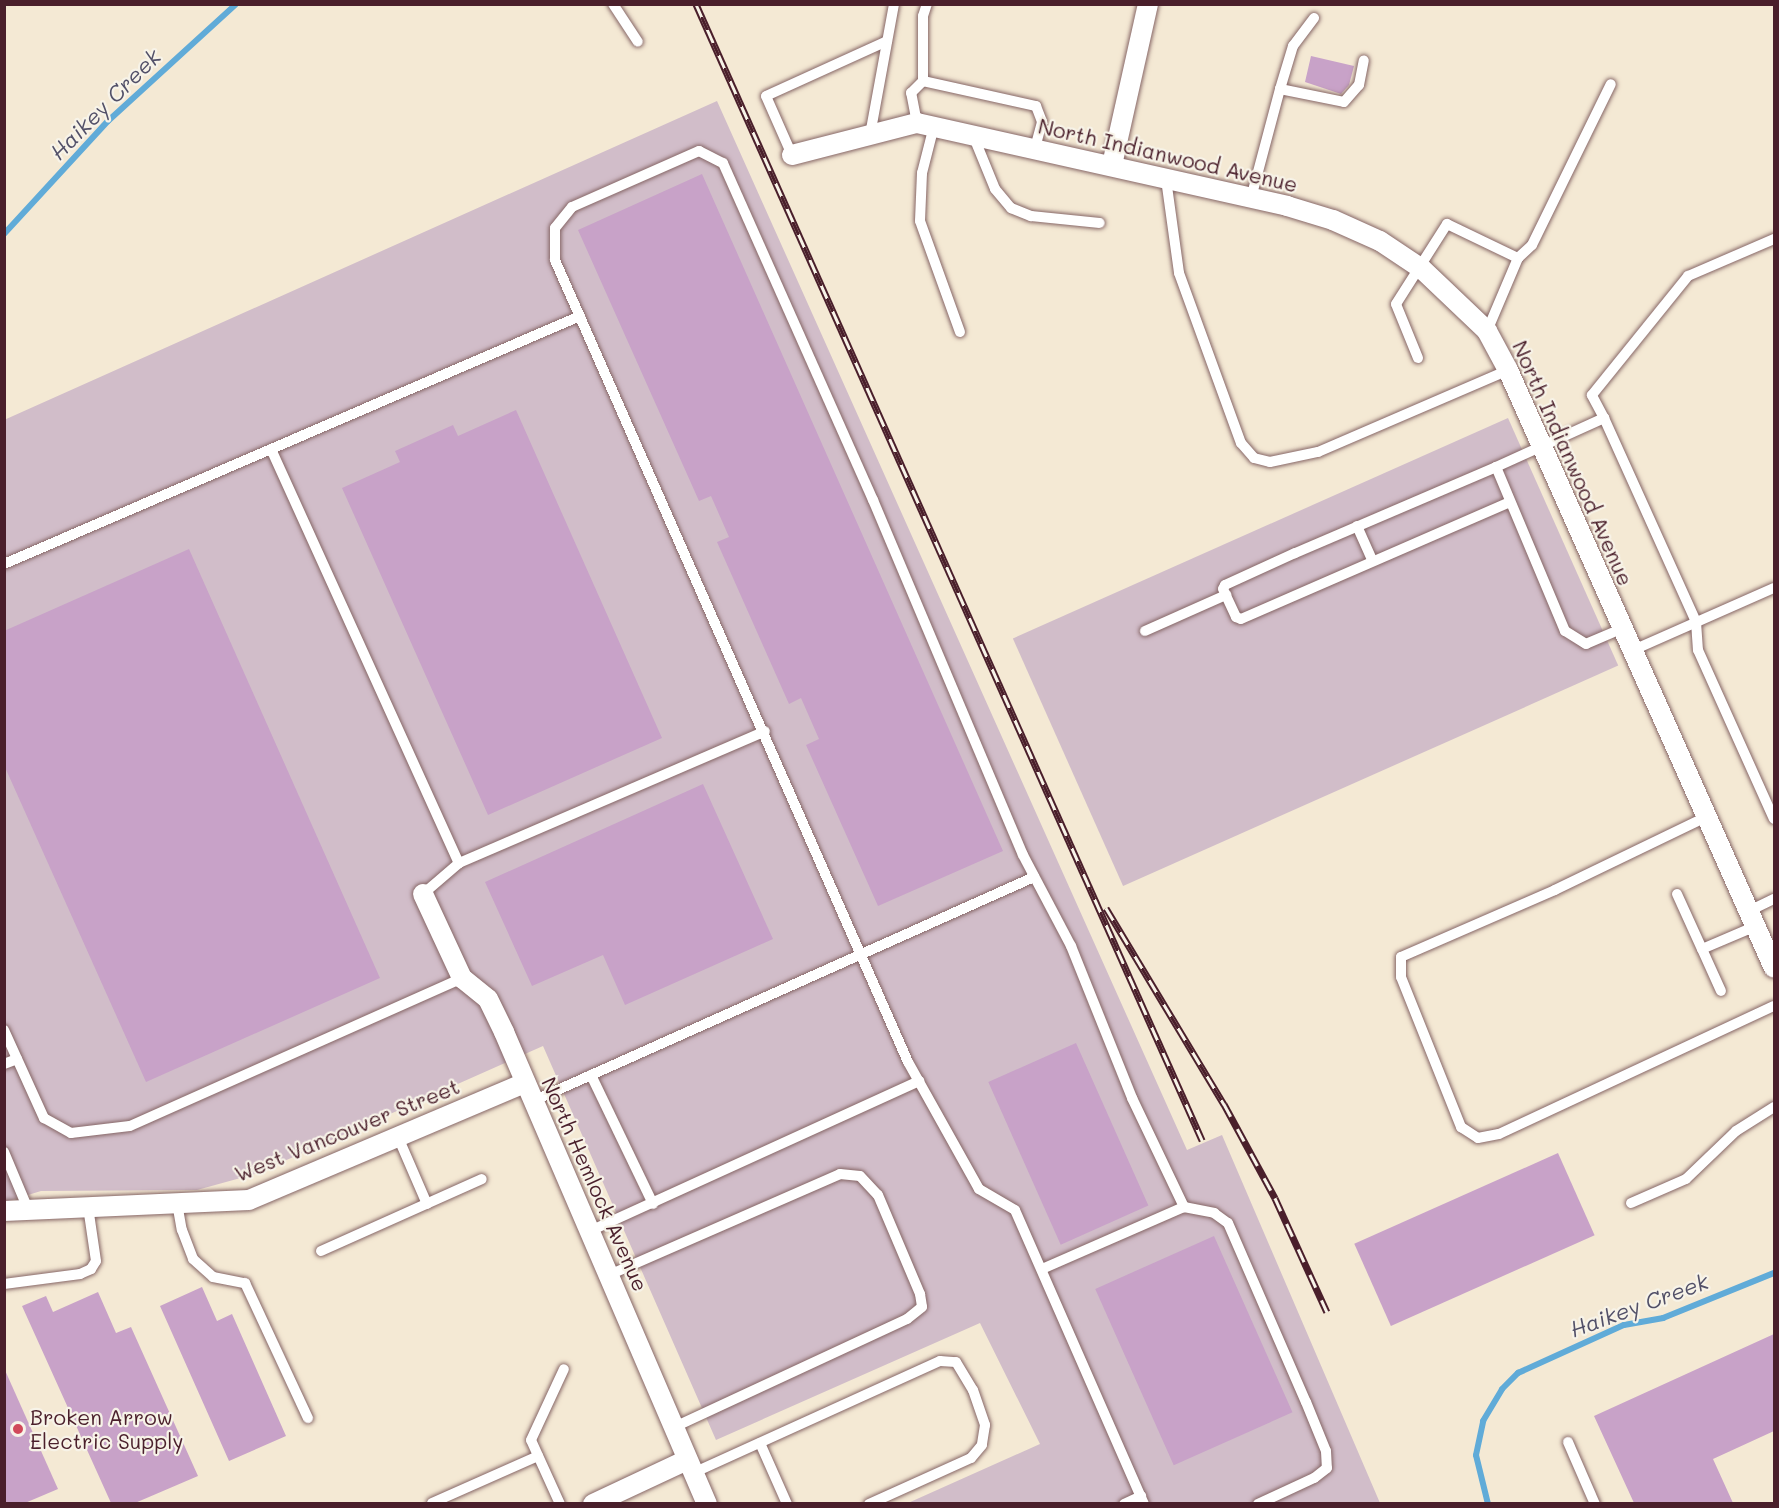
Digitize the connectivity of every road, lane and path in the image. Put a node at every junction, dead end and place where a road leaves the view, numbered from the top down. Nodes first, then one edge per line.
1 (613, 4) edge
2 (894, 4) edge
3 (927, 4) edge
4 (1148, 4) edge
5 (1314, 18) dead end
6 (887, 41) junction
7 (638, 42) dead end
8 (1364, 60) dead end
9 (923, 81) junction
10 (1611, 84) dead end
11 (1280, 89) junction
12 (926, 124) junction
13 (972, 134) junction
14 (870, 135) junction
15 (1035, 148) junction
16 (792, 155) joint
17 (1112, 165) junction
18 (1166, 179) junction
19 (1251, 198) junction
20 (1100, 223) dead end
21 (1774, 238) edge
22 (1518, 258) junction
23 (1422, 269) junction
24 (580, 316) junction
25 (960, 332) dead end
26 (1487, 332) junction
27 (1418, 358) dead end
28 (1508, 370) junction
29 (1604, 418) junction
30 (1539, 447) junction
31 (271, 449) junction
32 (1496, 467) junction
33 (1510, 502) junction
34 (1357, 526) junction
35 (1372, 560) junction
36 (4, 564) edge
37 (1774, 588) edge
38 (1226, 595) junction
39 (1696, 622) junction
40 (1621, 629) junction
41 (1145, 631) dead end
42 (1631, 651) junction
43 (765, 731) junction
44 (1706, 817) junction
45 (1774, 819) edge
46 (459, 863) junction
47 (1034, 877) junction
48 (423, 894) joint
49 (1677, 894) dead end
50 (1774, 899) edge
51 (1760, 928) edge
52 (1702, 949) junction
53 (863, 954) junction
54 (1774, 968) edge
55 (462, 978) junction
56 (1721, 991) dead end
57 (1774, 1006) edge
58 (4, 1030) edge
59 (17, 1059) junction
60 (4, 1064) edge
61 (591, 1075) junction
62 (919, 1081) junction
63 (529, 1092) junction
64 (1774, 1107) edge
65 (398, 1137) junction
66 (4, 1152) edge
67 (482, 1179) dead end
68 (177, 1203) junction
69 (1631, 1203) dead end
70 (427, 1204) junction
71 (653, 1204) junction
72 (88, 1207) junction
73 (1184, 1207) junction
74 (28, 1209) junction
75 (4, 1211) edge
76 (590, 1231) junction
77 (321, 1251) dead end
78 (1042, 1269) junction
79 (609, 1275) junction
80 (4, 1284) edge
81 (564, 1369) dead end
82 (308, 1418) dead end
83 (674, 1427) junction
84 (1568, 1442) dead end
85 (760, 1443) junction
86 (538, 1456) junction
87 (690, 1467) junction
88 (1142, 1500) edge
89 (432, 1503) edge
90 (560, 1503) edge
91 (593, 1503) edge
92 (707, 1503) edge
93 (787, 1503) edge
94 (869, 1503) edge
95 (1124, 1503) edge
96 (1258, 1503) edge
97 (1594, 1503) edge

1 - 7 lane
2 - 6 lane
3 - 9 lane
4 - 17 street
5 - 11 lane
6 - 14 lane
6 - 16 lane
8 - 11 lane
9 - 12 lane
9 - 15 lane
10 - 22 lane
11 - 19 lane
12 - 13 street, North Indianwood Avenue
12 - 14 street, North Indianwood Avenue
12 - 25 lane
13 - 15 street, North Indianwood Avenue
13 - 20 lane
14 - 16 street, North Indianwood Avenue
15 - 17 street, North Indianwood Avenue
17 - 18 street, North Indianwood Avenue
18 - 19 street, North Indianwood Avenue
18 - 28 lane
19 - 23 street, North Indianwood Avenue
21 - 29 lane
22 - 23 lane
22 - 26 lane
23 - 26 street, North Indianwood Avenue
23 - 27 lane
24 - 31 lane
24 - 43 lane
24 - 47 lane
26 - 28 street, North Indianwood Avenue
28 - 30 street, North Indianwood Avenue
29 - 30 lane
29 - 39 lane
30 - 32 lane
30 - 40 street, North Indianwood Avenue
31 - 36 lane
31 - 46 lane
32 - 33 lane
32 - 34 lane
33 - 35 lane
33 - 40 lane
34 - 35 lane
34 - 38 lane
35 - 38 lane
37 - 39 lane
38 - 41 lane
39 - 42 lane
39 - 45 lane
40 - 42 street, North Indianwood Avenue
42 - 44 street, North Indianwood Avenue
43 - 46 lane
43 - 53 lane
44 - 51 street, North Indianwood Avenue
44 - 57 lane
46 - 48 lane
47 - 53 lane
47 - 73 lane
48 - 55 street, North Hemlock Avenue
49 - 52 lane
50 - 51 lane
51 - 52 lane
51 - 54 street, North Indianwood Avenue
52 - 56 lane
53 - 61 lane
53 - 62 lane
55 - 59 lane
55 - 63 street, North Hemlock Avenue
58 - 59 lane
59 - 60 lane
61 - 63 lane
61 - 71 lane
62 - 71 lane
62 - 78 lane
63 - 65 street, West Vancouver Street
63 - 76 street, North Hemlock Avenue
64 - 69 lane
65 - 68 street, West Vancouver Street
65 - 70 lane
66 - 74 lane
67 - 70 lane
68 - 72 street, West Vancouver Street
68 - 82 lane
70 - 77 lane
71 - 76 lane
72 - 74 street, West Vancouver Street
72 - 80 lane
73 - 78 lane
73 - 96 lane
74 - 75 street, West Vancouver Street
76 - 79 street, North Hemlock Avenue
78 - 88 lane
79 - 83 street, North Hemlock Avenue
79 - 83 lane
81 - 86 lane
83 - 87 street, North Hemlock Avenue
84 - 97 lane
85 - 87 lane
85 - 93 lane
85 - 94 lane
86 - 89 lane
86 - 90 lane
87 - 91 street
87 - 92 street, North Hemlock Avenue
88 - 95 lane

